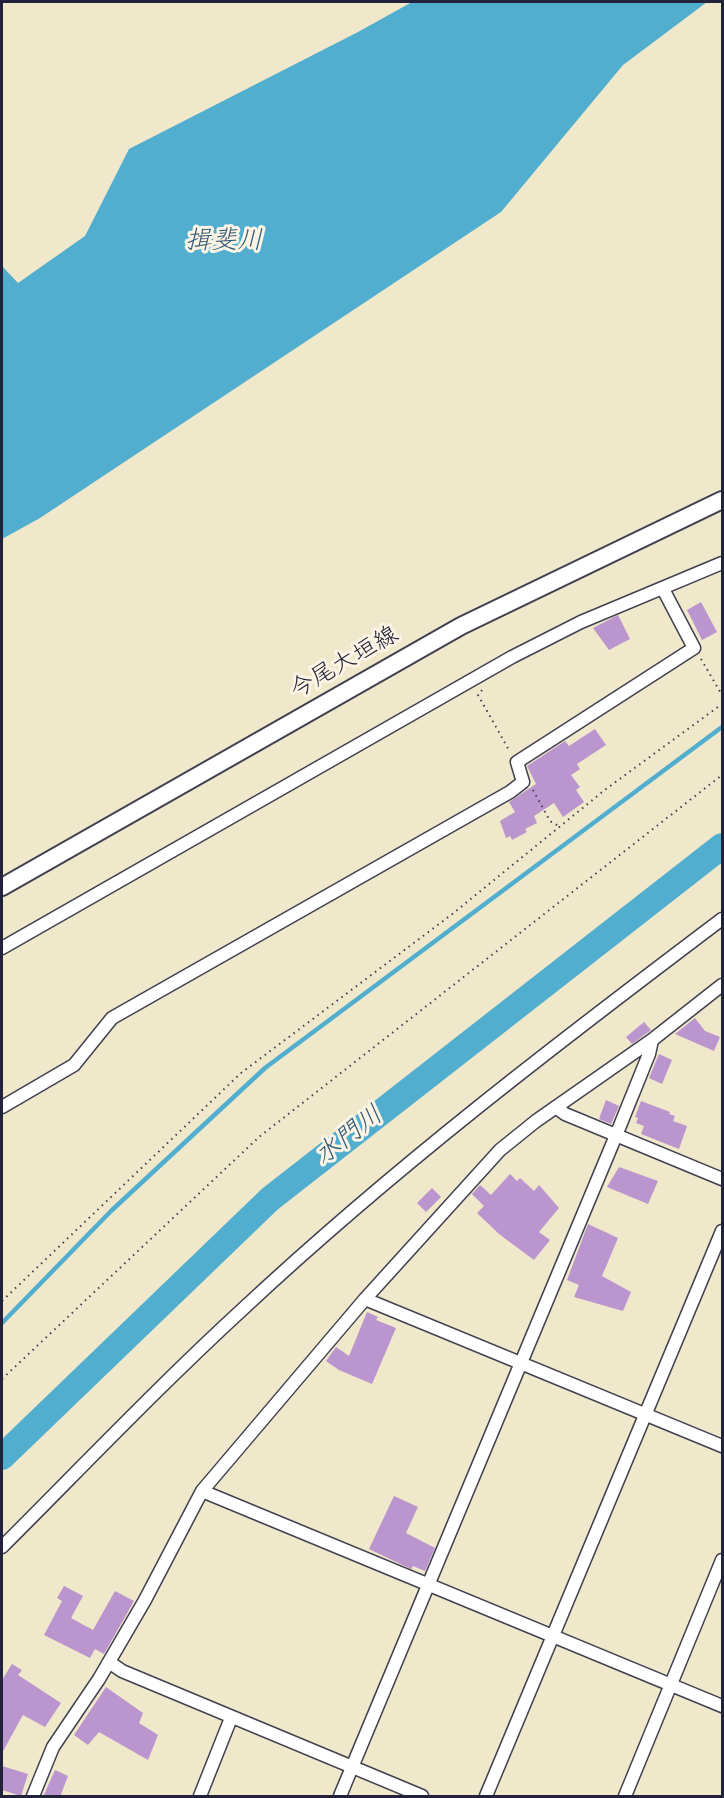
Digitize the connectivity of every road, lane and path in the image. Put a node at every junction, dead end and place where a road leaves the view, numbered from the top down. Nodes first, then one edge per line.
1 (723, 500) edge
2 (723, 563) edge
3 (663, 589) junction
4 (694, 648) junction
5 (485, 687) dead end
6 (723, 695) edge
7 (723, 704) edge
8 (517, 762) junction
9 (723, 775) edge
10 (523, 782) junction
11 (560, 827) junction
12 (2, 887) edge
13 (723, 919) edge
14 (2, 948) edge
15 (723, 985) edge
16 (652, 1040) junction
17 (2, 1107) edge
18 (557, 1108) junction
19 (616, 1133) junction
20 (723, 1179) edge
21 (723, 1231) edge
22 (366, 1299) junction
23 (2, 1301) edge
24 (519, 1363) junction
25 (2, 1378) edge
26 (646, 1414) junction
27 (723, 1446) edge
28 (202, 1491) junction
29 (2, 1547) edge
30 (723, 1560) edge
31 (429, 1584) junction
32 (552, 1635) junction
33 (109, 1662) junction
34 (671, 1684) junction
35 (723, 1706) edge
36 (231, 1718) junction
37 (352, 1768) junction
38 (33, 1797) edge
39 (200, 1797) edge
40 (340, 1797) edge
41 (422, 1797) edge
42 (486, 1797) edge
43 (625, 1797) edge

1 - 12 main road, 今尾大垣線
2 - 3 street
3 - 4 street
3 - 14 street
4 - 6 path
4 - 8 street
5 - 8 path
7 - 11 path
8 - 10 street
9 - 25 path
10 - 11 path
10 - 17 street
11 - 23 path
13 - 29 street
15 - 16 street
16 - 18 street
16 - 19 street
18 - 19 street
18 - 22 street
19 - 20 street
19 - 24 street
21 - 26 street
22 - 24 street
22 - 28 street
24 - 26 street
24 - 31 street
26 - 27 street
26 - 32 street
28 - 31 street
28 - 33 street
30 - 34 street
31 - 32 street
31 - 37 street
32 - 34 street
32 - 42 street
33 - 36 street
33 - 38 street
34 - 35 street
34 - 43 street
36 - 37 street
36 - 39 street
37 - 40 street
37 - 41 street

